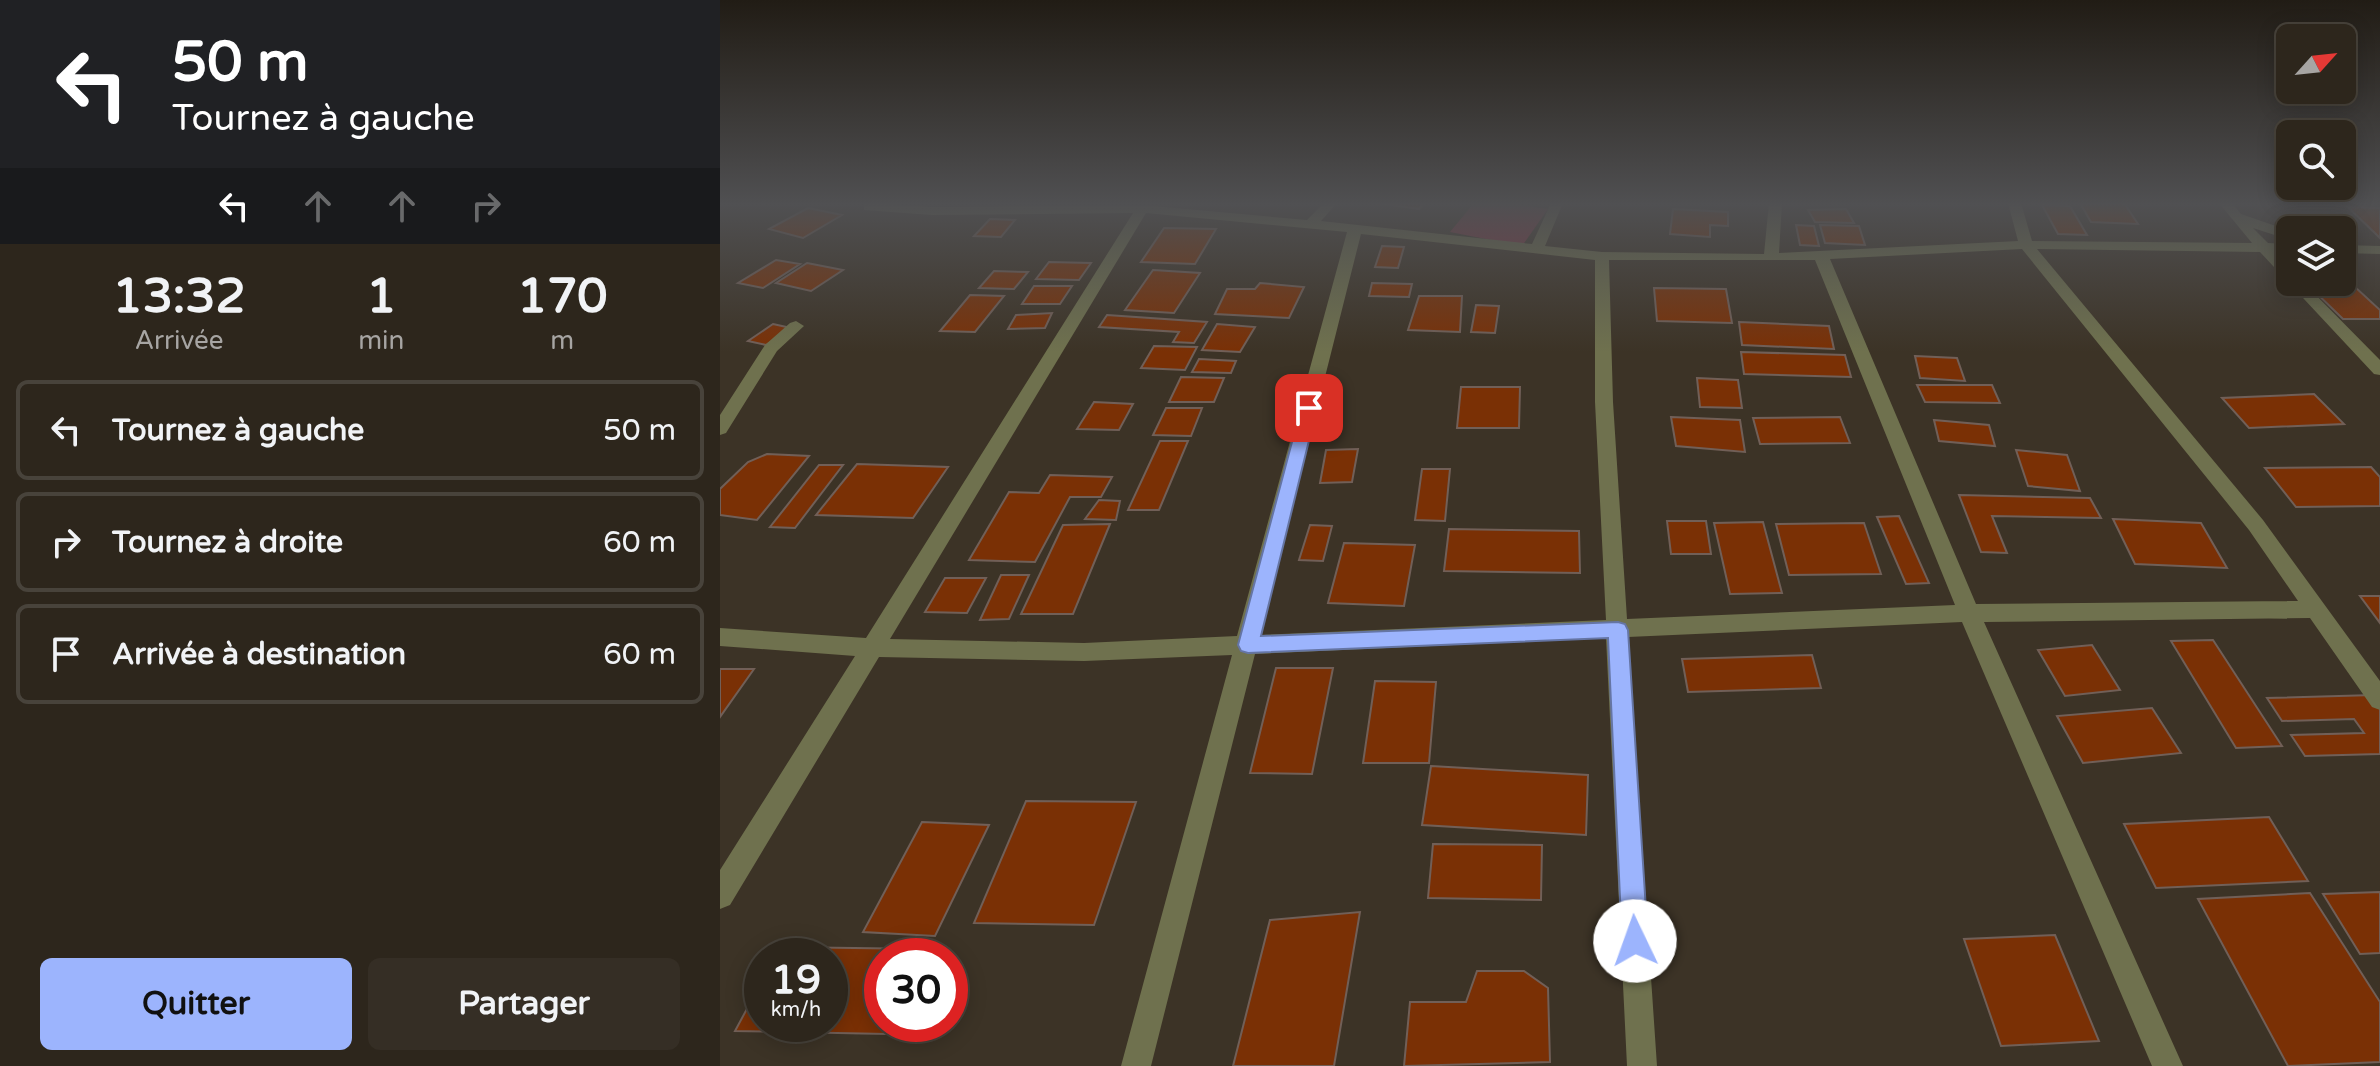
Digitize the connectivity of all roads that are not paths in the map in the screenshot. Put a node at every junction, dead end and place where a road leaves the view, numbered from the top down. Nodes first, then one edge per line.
1 (1115, 253) edge
2 (1349, 253) edge
3 (1566, 253) edge
4 (1771, 253) edge
5 (1882, 253) edge
6 (2032, 253) edge
7 (1602, 256) junction
8 (1821, 256) junction
9 (1771, 258) junction
10 (2309, 296) edge
11 (796, 326) dead end
12 (2380, 370) edge
13 (720, 429) edge
14 (2315, 609) junction
15 (1969, 613) junction
16 (1618, 630) junction
17 (720, 637) edge
18 (1248, 645) junction
19 (873, 648) junction
20 (2380, 700) edge
21 (720, 895) edge
22 (1136, 1066) edge
23 (1642, 1066) edge
24 (2168, 1066) edge

1 - 19 street
2 - 18 street
3 - 7 street
4 - 9 street
5 - 8 street
6 - 14 street
7 - 9 street
7 - 16 street
8 - 9 street
8 - 15 street
10 - 12 street
11 - 13 street
14 - 15 street
14 - 20 street
15 - 16 street
15 - 24 street
16 - 18 street
16 - 23 street
17 - 19 street
18 - 19 street
18 - 22 street
19 - 21 street

